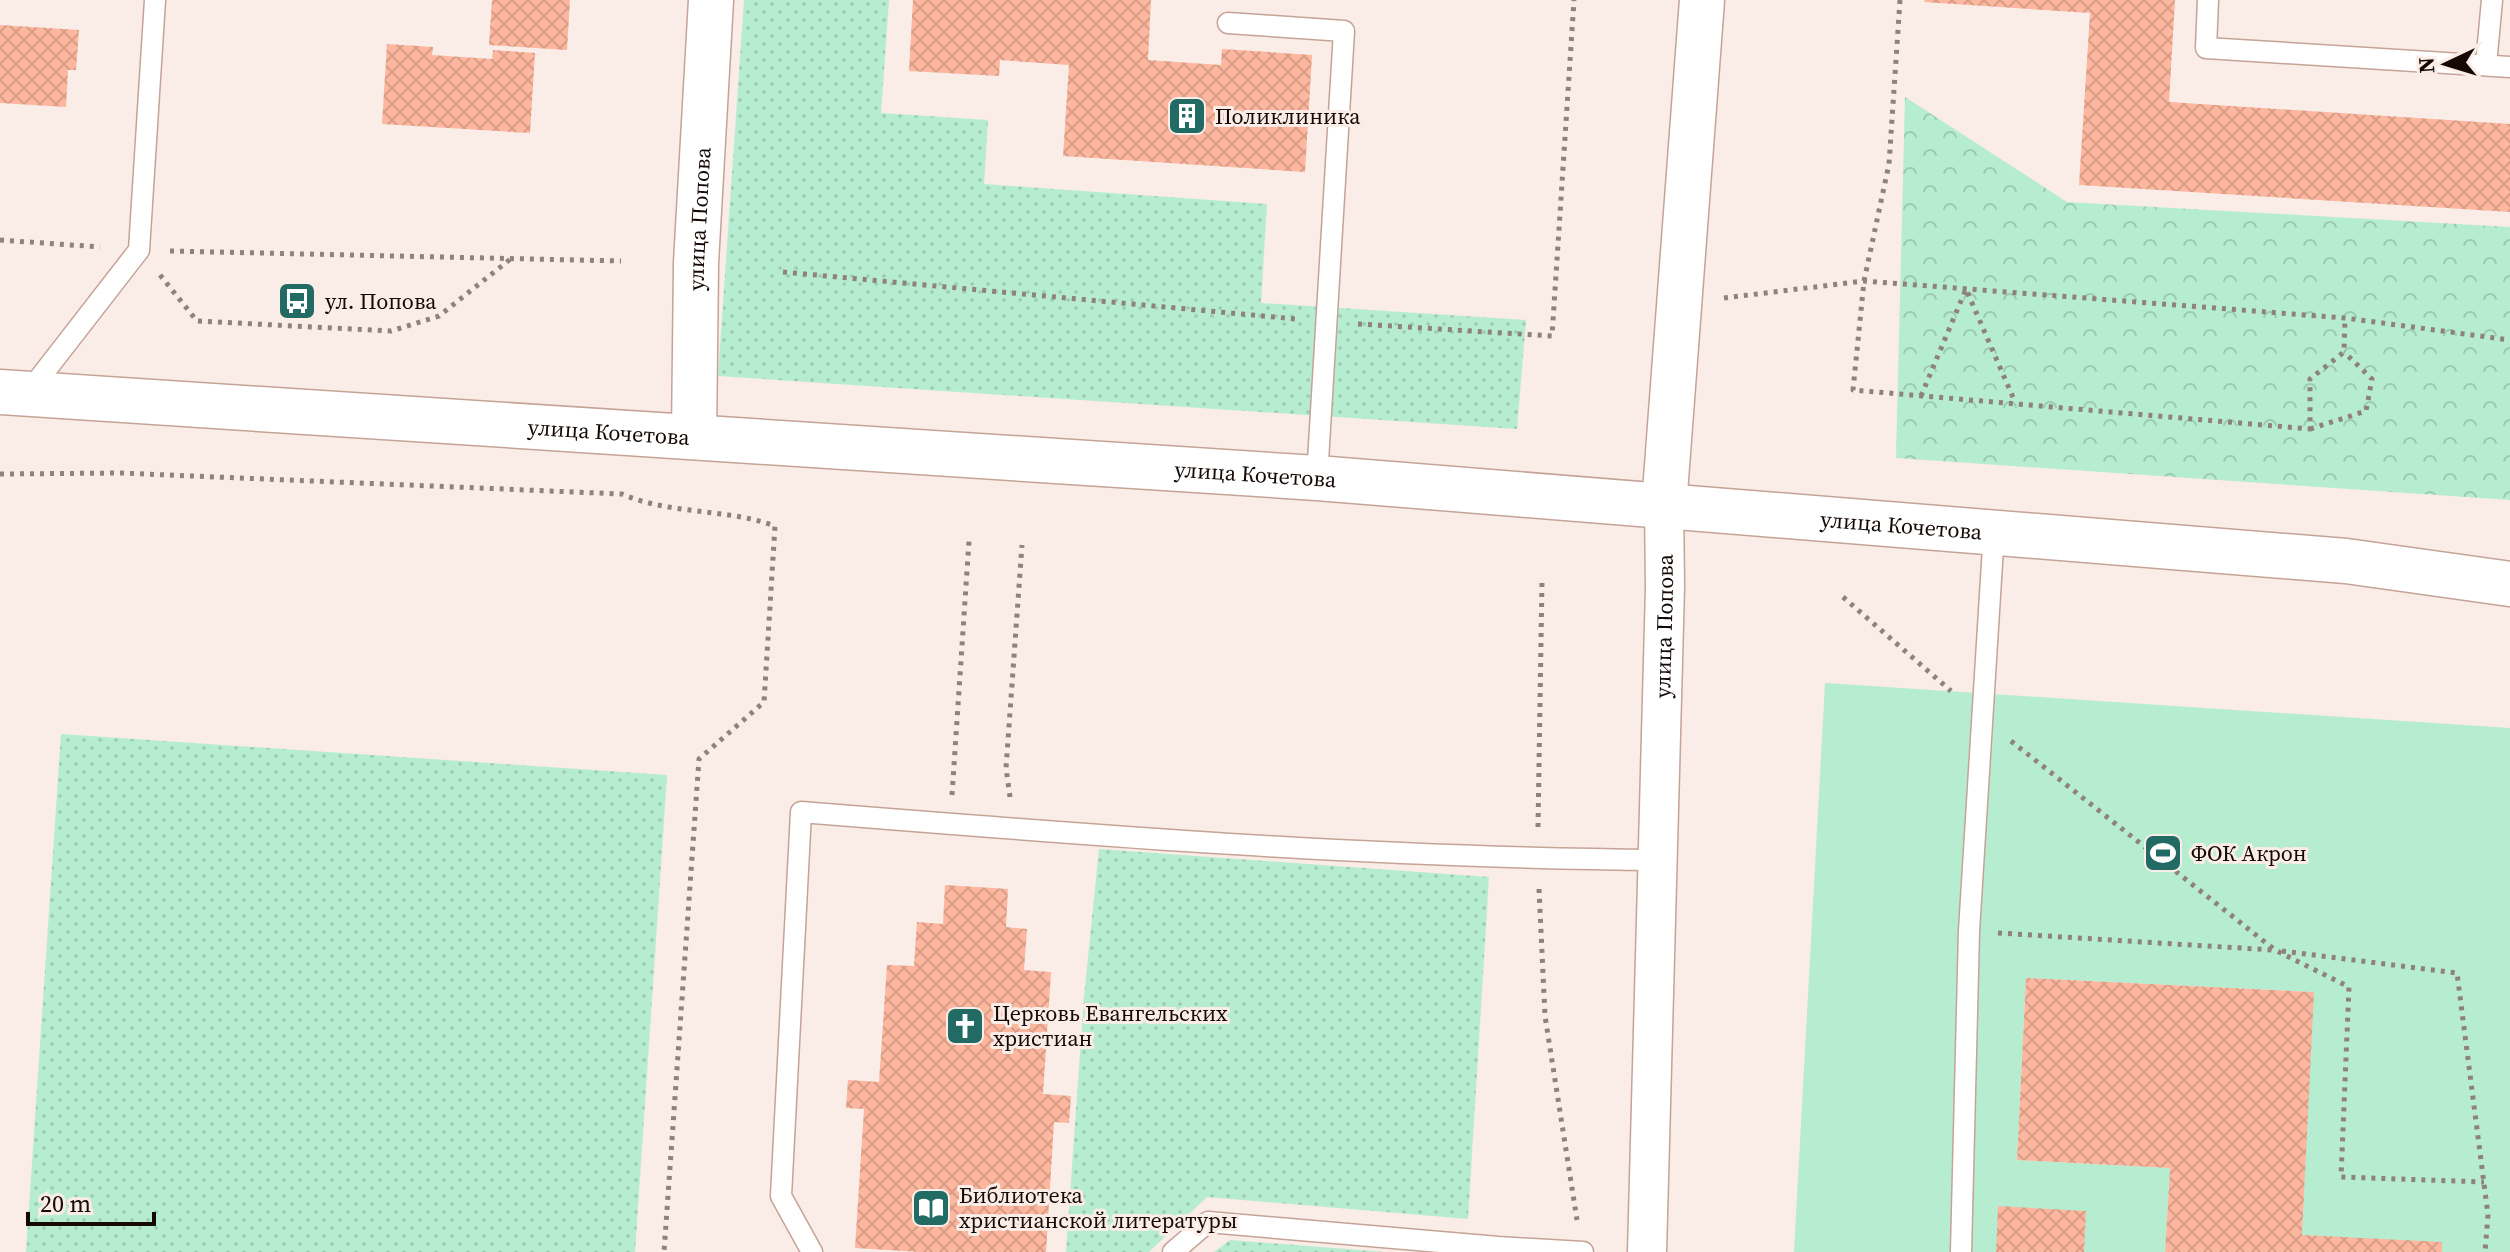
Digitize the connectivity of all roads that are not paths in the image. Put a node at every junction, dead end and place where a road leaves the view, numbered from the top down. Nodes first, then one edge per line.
1 (155, 0) edge
2 (711, 0) edge
3 (1702, 0) edge
4 (2208, 0) edge
5 (2492, 0) edge
6 (1228, 23) dead end
7 (2486, 65) junction
8 (2510, 67) edge
9 (14, 393) edge
10 (694, 437) junction
11 (1317, 478) junction
12 (1664, 506) junction
13 (1994, 531) junction
14 (2510, 584) edge
15 (1659, 860) junction
16 (812, 1252) edge
17 (1173, 1252) edge
18 (1583, 1252) edge
19 (1647, 1252) edge
20 (1961, 1252) edge

1 - 9 lane
2 - 10 main road, улица Попова
3 - 12 main road, улица Попова
4 - 7 lane
5 - 7 lane
6 - 11 lane
7 - 8 lane
9 - 10 main road, улица Кочетова
10 - 11 main road, улица Кочетова
11 - 12 main road, улица Кочетова
12 - 13 main road, улица Кочетова
12 - 15 street, улица Попова
13 - 14 main road, улица Кочетова
13 - 20 lane
15 - 16 lane
15 - 19 street, улица Попова
17 - 18 lane

